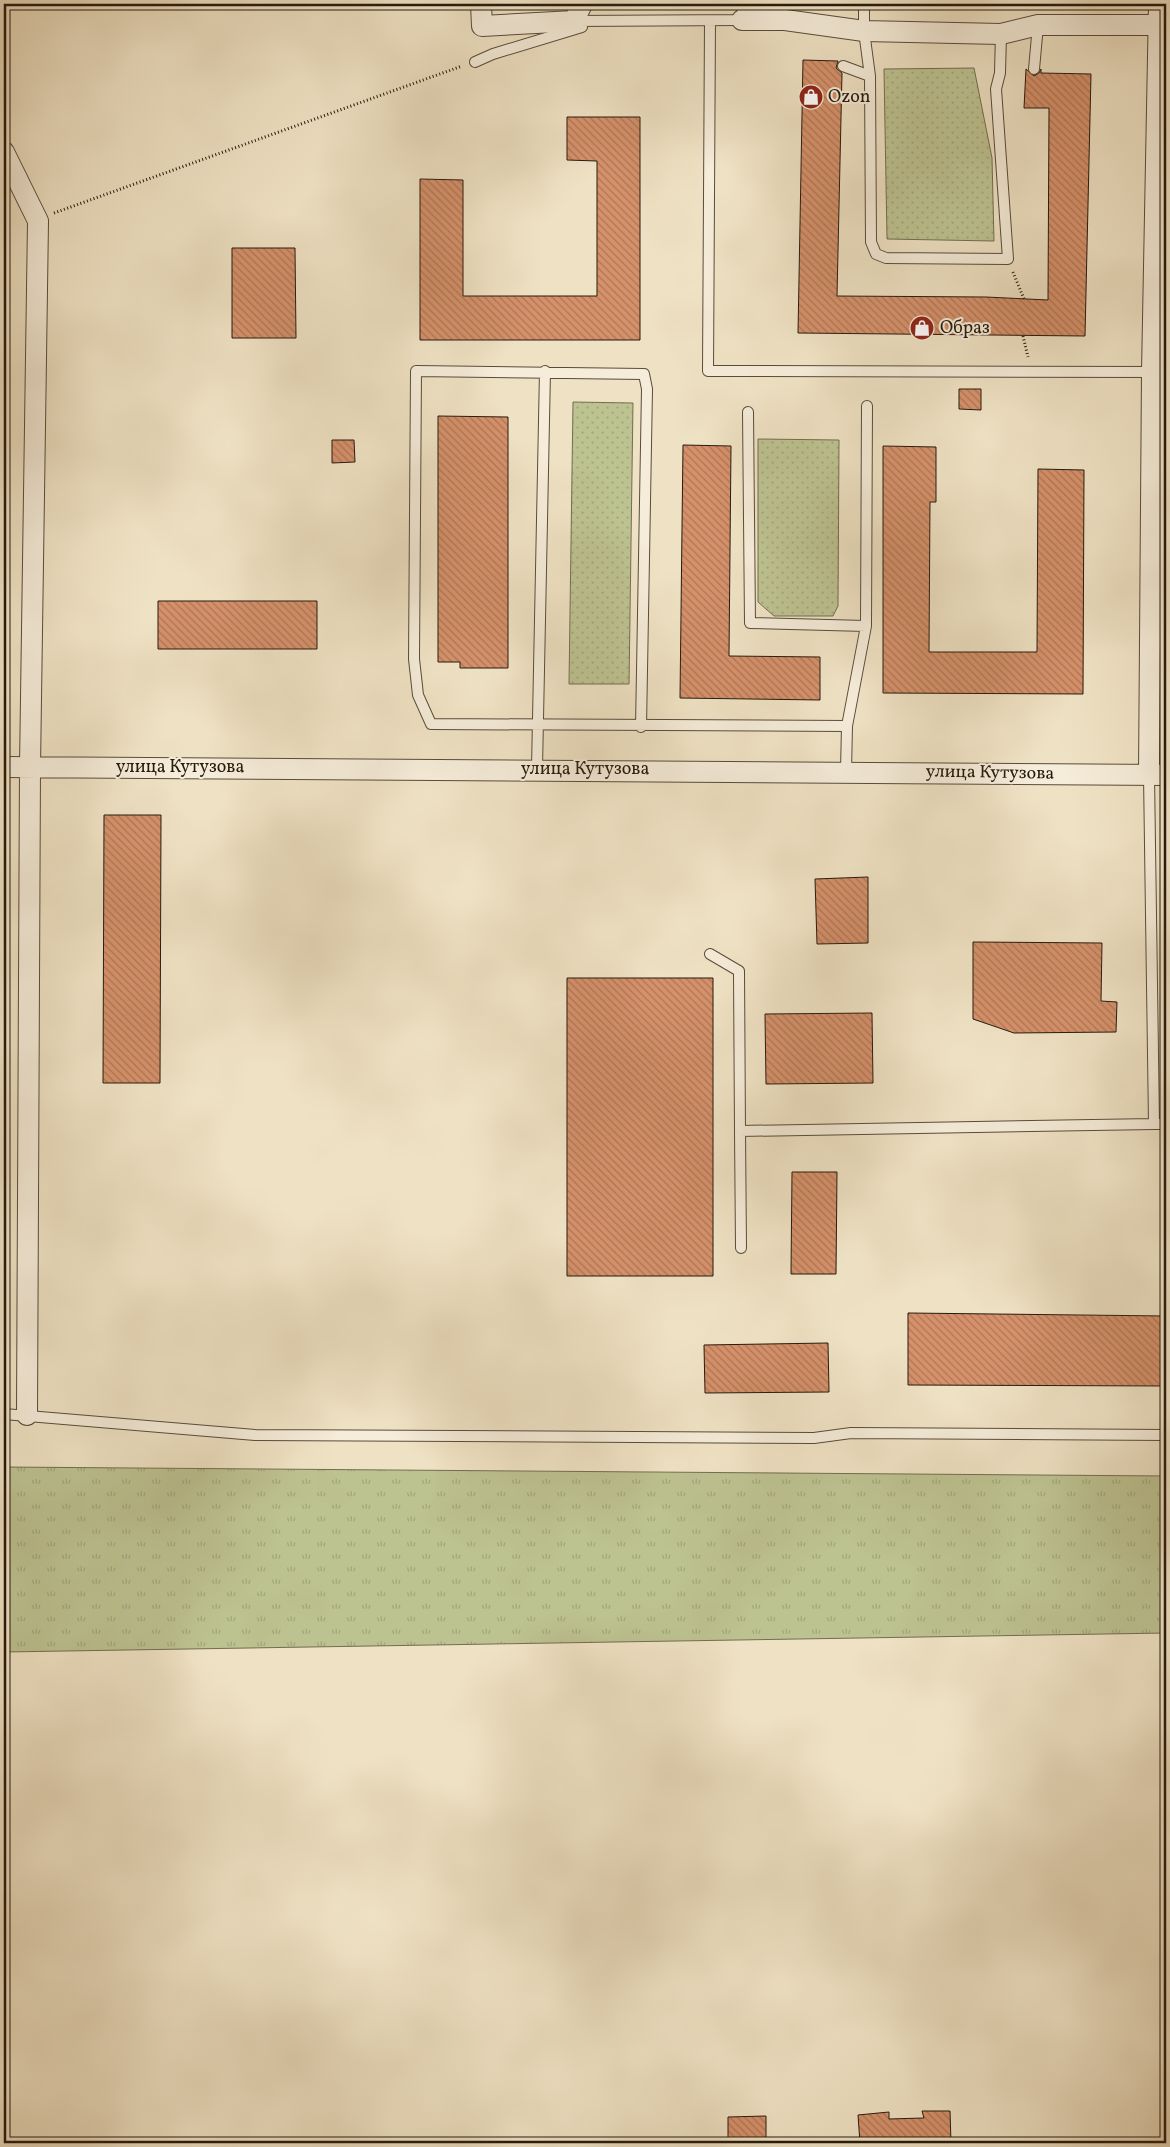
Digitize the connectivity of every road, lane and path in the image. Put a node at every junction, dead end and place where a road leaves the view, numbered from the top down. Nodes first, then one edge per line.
1 (481, 4) edge
2 (864, 4) edge
3 (1159, 4) edge
4 (743, 12) edge
5 (578, 13) edge
6 (604, 21) junction
7 (710, 21) junction
8 (1038, 25) junction
9 (1159, 26) junction
10 (864, 32) junction
11 (1001, 34) junction
12 (475, 62) joint
13 (843, 66) dead end
14 (1034, 69) dead end
15 (870, 76) junction
16 (1162, 128) edge
17 (4, 152) edge
18 (38, 222) junction
19 (1161, 257) edge
20 (1008, 260) junction
21 (1024, 299) dead end
22 (1023, 336) dead end
23 (1030, 370) junction
24 (545, 371) junction
25 (1159, 372) edge
26 (868, 406) dead end
27 (748, 412) dead end
28 (866, 626) junction
29 (538, 726) junction
30 (641, 726) junction
31 (847, 726) junction
32 (30, 766) junction
33 (4, 767) edge
34 (538, 769) junction
35 (846, 771) junction
36 (1157, 775) edge
37 (710, 954) dead end
38 (1154, 1124) junction
39 (1166, 1124) edge
40 (740, 1130) junction
41 (741, 1248) dead end
42 (4, 1414) edge
43 (27, 1415) junction
44 (1166, 1435) edge

1 - 5 street
2 - 10 lane
3 - 9 street
4 - 7 lane
4 - 10 street
5 - 6 lane
6 - 7 lane
6 - 12 lane
7 - 23 lane
8 - 9 street
8 - 11 street
8 - 14 lane
9 - 16 street
10 - 11 street
10 - 15 lane
11 - 20 lane
12 - 18 path
13 - 15 lane
15 - 20 lane
16 - 19 street
17 - 18 street
18 - 32 street
19 - 25 street
20 - 21 path
22 - 23 path
23 - 25 lane
24 - 29 lane
24 - 29 lane
24 - 30 lane
25 - 36 street
26 - 28 lane
27 - 28 lane
28 - 31 lane
29 - 30 lane
29 - 34 lane
30 - 31 lane
31 - 35 lane
32 - 33 street, улица Кутузова
32 - 34 street, улица Кутузова
32 - 43 street
34 - 35 street, улица Кутузова
35 - 36 street, улица Кутузова
36 - 38 lane
37 - 40 lane
38 - 39 lane
38 - 40 lane
40 - 41 lane
42 - 43 lane
43 - 44 lane

